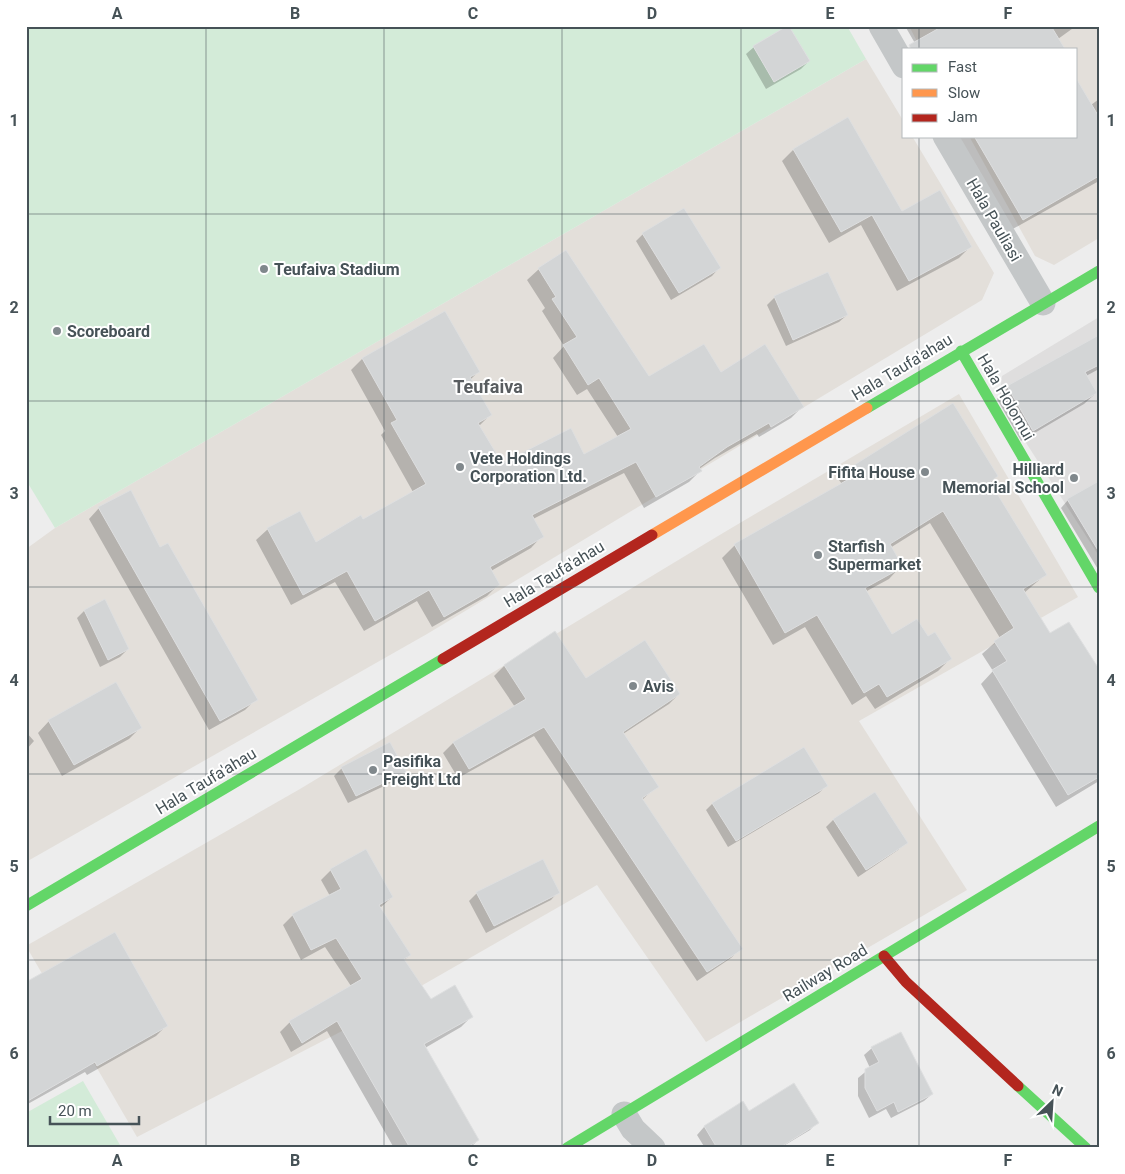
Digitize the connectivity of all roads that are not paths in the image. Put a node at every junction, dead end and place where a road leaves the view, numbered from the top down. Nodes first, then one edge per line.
1 (881, 26) edge
2 (902, 63) edge
3 (946, 138) edge
4 (1099, 271) edge
5 (1043, 303) junction
6 (961, 351) junction
7 (1099, 588) edge
8 (1099, 826) edge
9 (26, 906) edge
10 (884, 956) junction
11 (624, 1114) junction
12 (567, 1148) edge
13 (653, 1148) edge
14 (1086, 1148) edge

1 - 2 street
3 - 5 street, Hala Pauliasi
4 - 5 main road, Hala Taufa'ahau
5 - 6 main road, Hala Taufa'ahau
6 - 7 main road, Hala Holomui
6 - 9 main road, Hala Taufa'ahau
8 - 10 main road, Railway Road
10 - 11 main road, Railway Road
10 - 14 main road
11 - 12 main road, Railway Road
11 - 13 street

